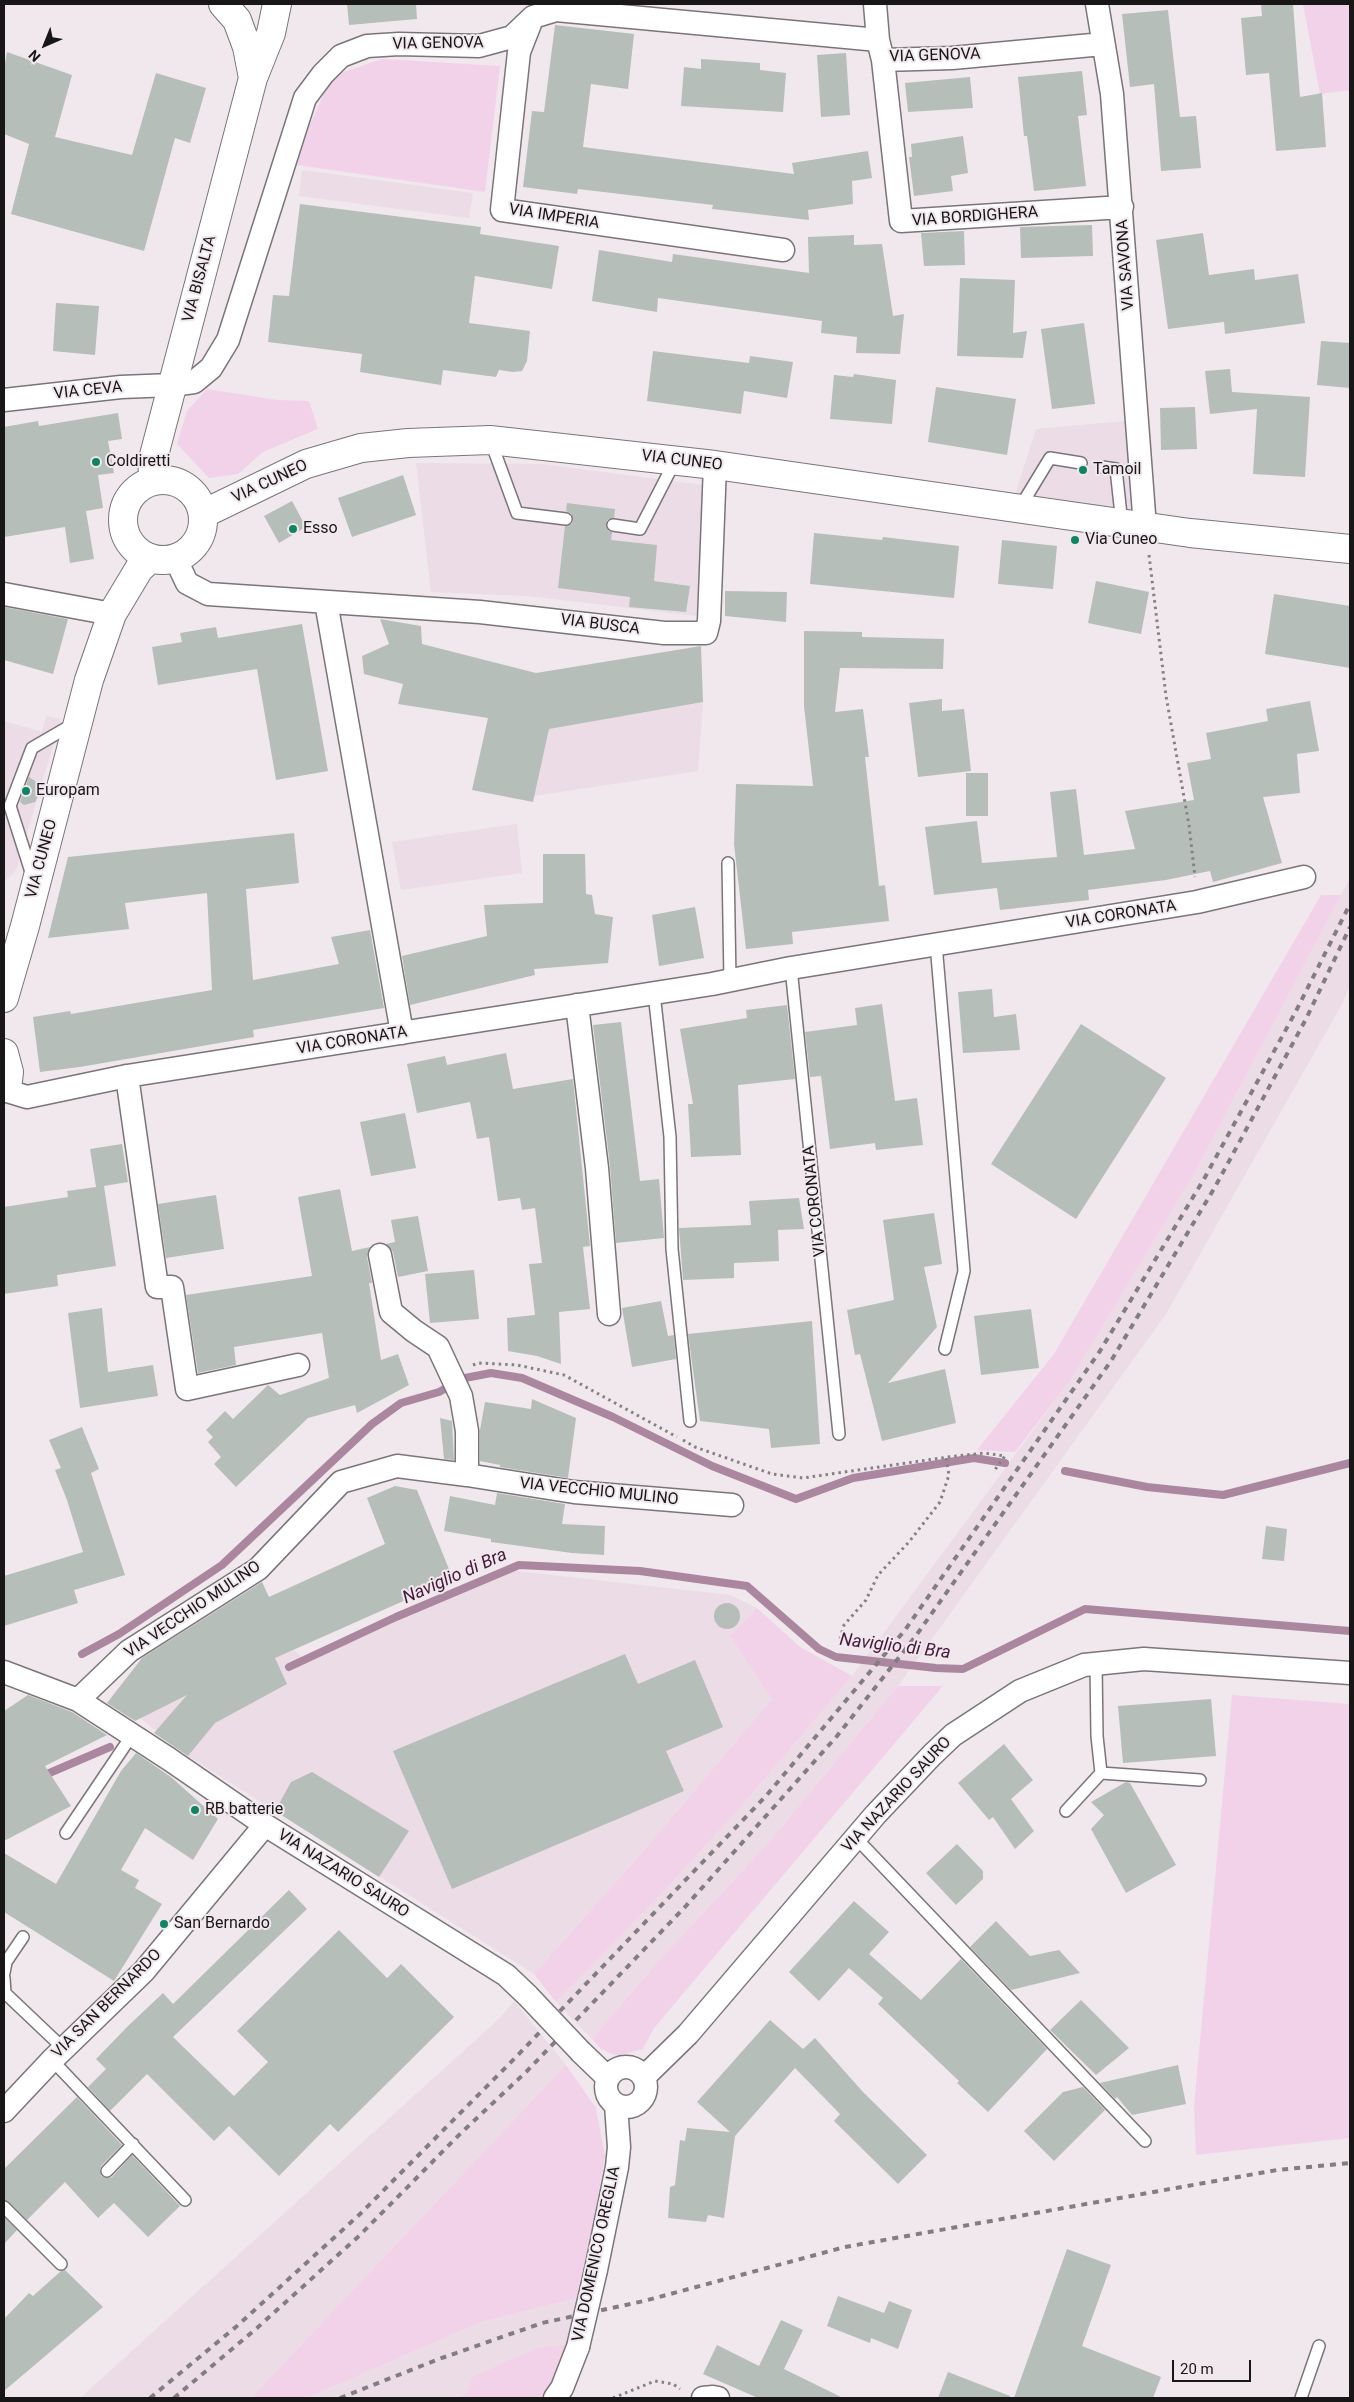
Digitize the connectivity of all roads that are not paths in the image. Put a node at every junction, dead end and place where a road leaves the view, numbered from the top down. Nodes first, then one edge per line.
1 (223, 4) edge
2 (277, 4) edge
3 (875, 4) edge
4 (1097, 4) edge
5 (535, 10) edge
6 (1103, 44) junction
7 (881, 50) junction
8 (253, 78) junction
9 (1122, 207) junction
10 (783, 250) dead end
11 (172, 385) junction
12 (4, 400) edge
13 (490, 440) junction
14 (676, 460) junction
15 (1081, 463) dead end
16 (715, 465) junction
17 (1102, 467) dead end
18 (154, 480) junction
19 (1019, 509) junction
20 (203, 514) junction
21 (566, 519) dead end
22 (613, 525) dead end
23 (1133, 525) junction
24 (1350, 549) edge
25 (151, 558) junction
26 (178, 558) junction
27 (4, 594) edge
28 (326, 602) junction
29 (112, 614) junction
30 (78, 721) junction
31 (728, 863) dead end
32 (1304, 877) dead end
33 (36, 885) junction
34 (936, 944) junction
35 (791, 968) junction
36 (730, 981) junction
37 (654, 993) junction
38 (4, 998) edge
39 (577, 1006) junction
40 (402, 1033) junction
41 (4, 1053) edge
42 (127, 1076) junction
43 (4, 1089) edge
44 (380, 1256) dead end
45 (610, 1314) dead end
46 (945, 1349) dead end
47 (298, 1365) dead end
48 (690, 1421) dead end
49 (839, 1434) dead end
50 (467, 1475) junction
51 (732, 1505) dead end
52 (1096, 1663) junction
53 (4, 1672) edge
54 (1350, 1674) edge
55 (78, 1700) junction
56 (132, 1735) junction
57 (1101, 1773) junction
58 (1200, 1780) dead end
59 (1066, 1811) dead end
60 (265, 1826) junction
61 (66, 1833) dead end
62 (856, 1838) junction
63 (23, 1937) dead end
64 (4, 1973) edge
65 (4, 1978) edge
66 (4, 1992) edge
67 (58, 2055) junction
68 (644, 2077) junction
69 (608, 2078) junction
70 (616, 2106) junction
71 (4, 2111) edge
72 (1145, 2141) dead end
73 (134, 2144) junction
74 (107, 2171) dead end
75 (185, 2200) dead end
76 (4, 2207) edge
77 (61, 2264) dead end
78 (1319, 2346) dead end
79 (695, 2396) edge
80 (555, 2398) edge
81 (718, 2398) edge
82 (1302, 2398) edge

1 - 8 main road, VIA BISALTA
2 - 8 main road, VIA BISALTA
3 - 7 street
4 - 6 street, VIA SAVONA
5 - 7 street, VIA GENOVA
5 - 10 street, VIA IMPERIA
5 - 11 street, VIA GENOVA
6 - 7 street, VIA GENOVA
6 - 9 street, VIA SAVONA
7 - 9 street, VIA BORDIGHERA
8 - 11 main road, VIA BISALTA
9 - 23 street, VIA SAVONA
11 - 12 street, VIA CEVA
11 - 18 main road, VIA BISALTA
13 - 14 main road, VIA CUNEO
13 - 20 main road, VIA CUNEO
13 - 21 lane
14 - 16 main road, VIA CUNEO
14 - 22 lane
15 - 19 lane
16 - 19 main road, VIA CUNEO
16 - 28 street, VIA BUSCA
17 - 23 lane
18 - 20 main road
18 - 25 main road
19 - 23 main road, VIA CUNEO
20 - 26 main road
23 - 24 main road, VIA CUNEO
25 - 26 main road
25 - 29 main road, VIA CUNEO
26 - 28 street, VIA BUSCA
27 - 29 street
28 - 40 street
29 - 30 main road, VIA CUNEO
30 - 33 main road, VIA CUNEO
30 - 33 lane
31 - 36 lane
32 - 34 street, VIA CORONATA
33 - 38 main road, VIA CUNEO
34 - 35 street, VIA CORONATA
34 - 46 lane
35 - 36 street, VIA CORONATA
35 - 49 lane, VIA CORONATA
36 - 37 street, VIA CORONATA
37 - 39 street, VIA CORONATA
37 - 48 lane
39 - 40 street, VIA CORONATA
39 - 45 street
40 - 42 street, VIA CORONATA
41 - 43 main road
42 - 43 street, VIA CORONATA
42 - 47 street
44 - 50 street
50 - 51 street, VIA VECCHIO MULINO
50 - 55 street, VIA VECCHIO MULINO
52 - 54 street, VIA NAZARIO SAURO
52 - 57 lane
52 - 62 street, VIA NAZARIO SAURO
53 - 55 street, VIA NAZARIO SAURO
55 - 56 street, VIA NAZARIO SAURO
56 - 60 street, VIA NAZARIO SAURO
56 - 61 lane
57 - 58 lane
57 - 59 lane
60 - 67 street, VIA SAN BERNARDO
60 - 69 street, VIA NAZARIO SAURO, bridge
62 - 68 street, VIA NAZARIO SAURO
62 - 72 lane
63 - 64 lane
65 - 66 lane
66 - 67 lane
67 - 71 street, VIA SAN BERNARDO
67 - 73 lane
68 - 69 street
68 - 70 street
69 - 70 street
70 - 80 street, VIA DOMENICO OREGLIA, bridge
73 - 74 lane
73 - 75 lane
76 - 77 lane
78 - 82 lane
79 - 81 street

